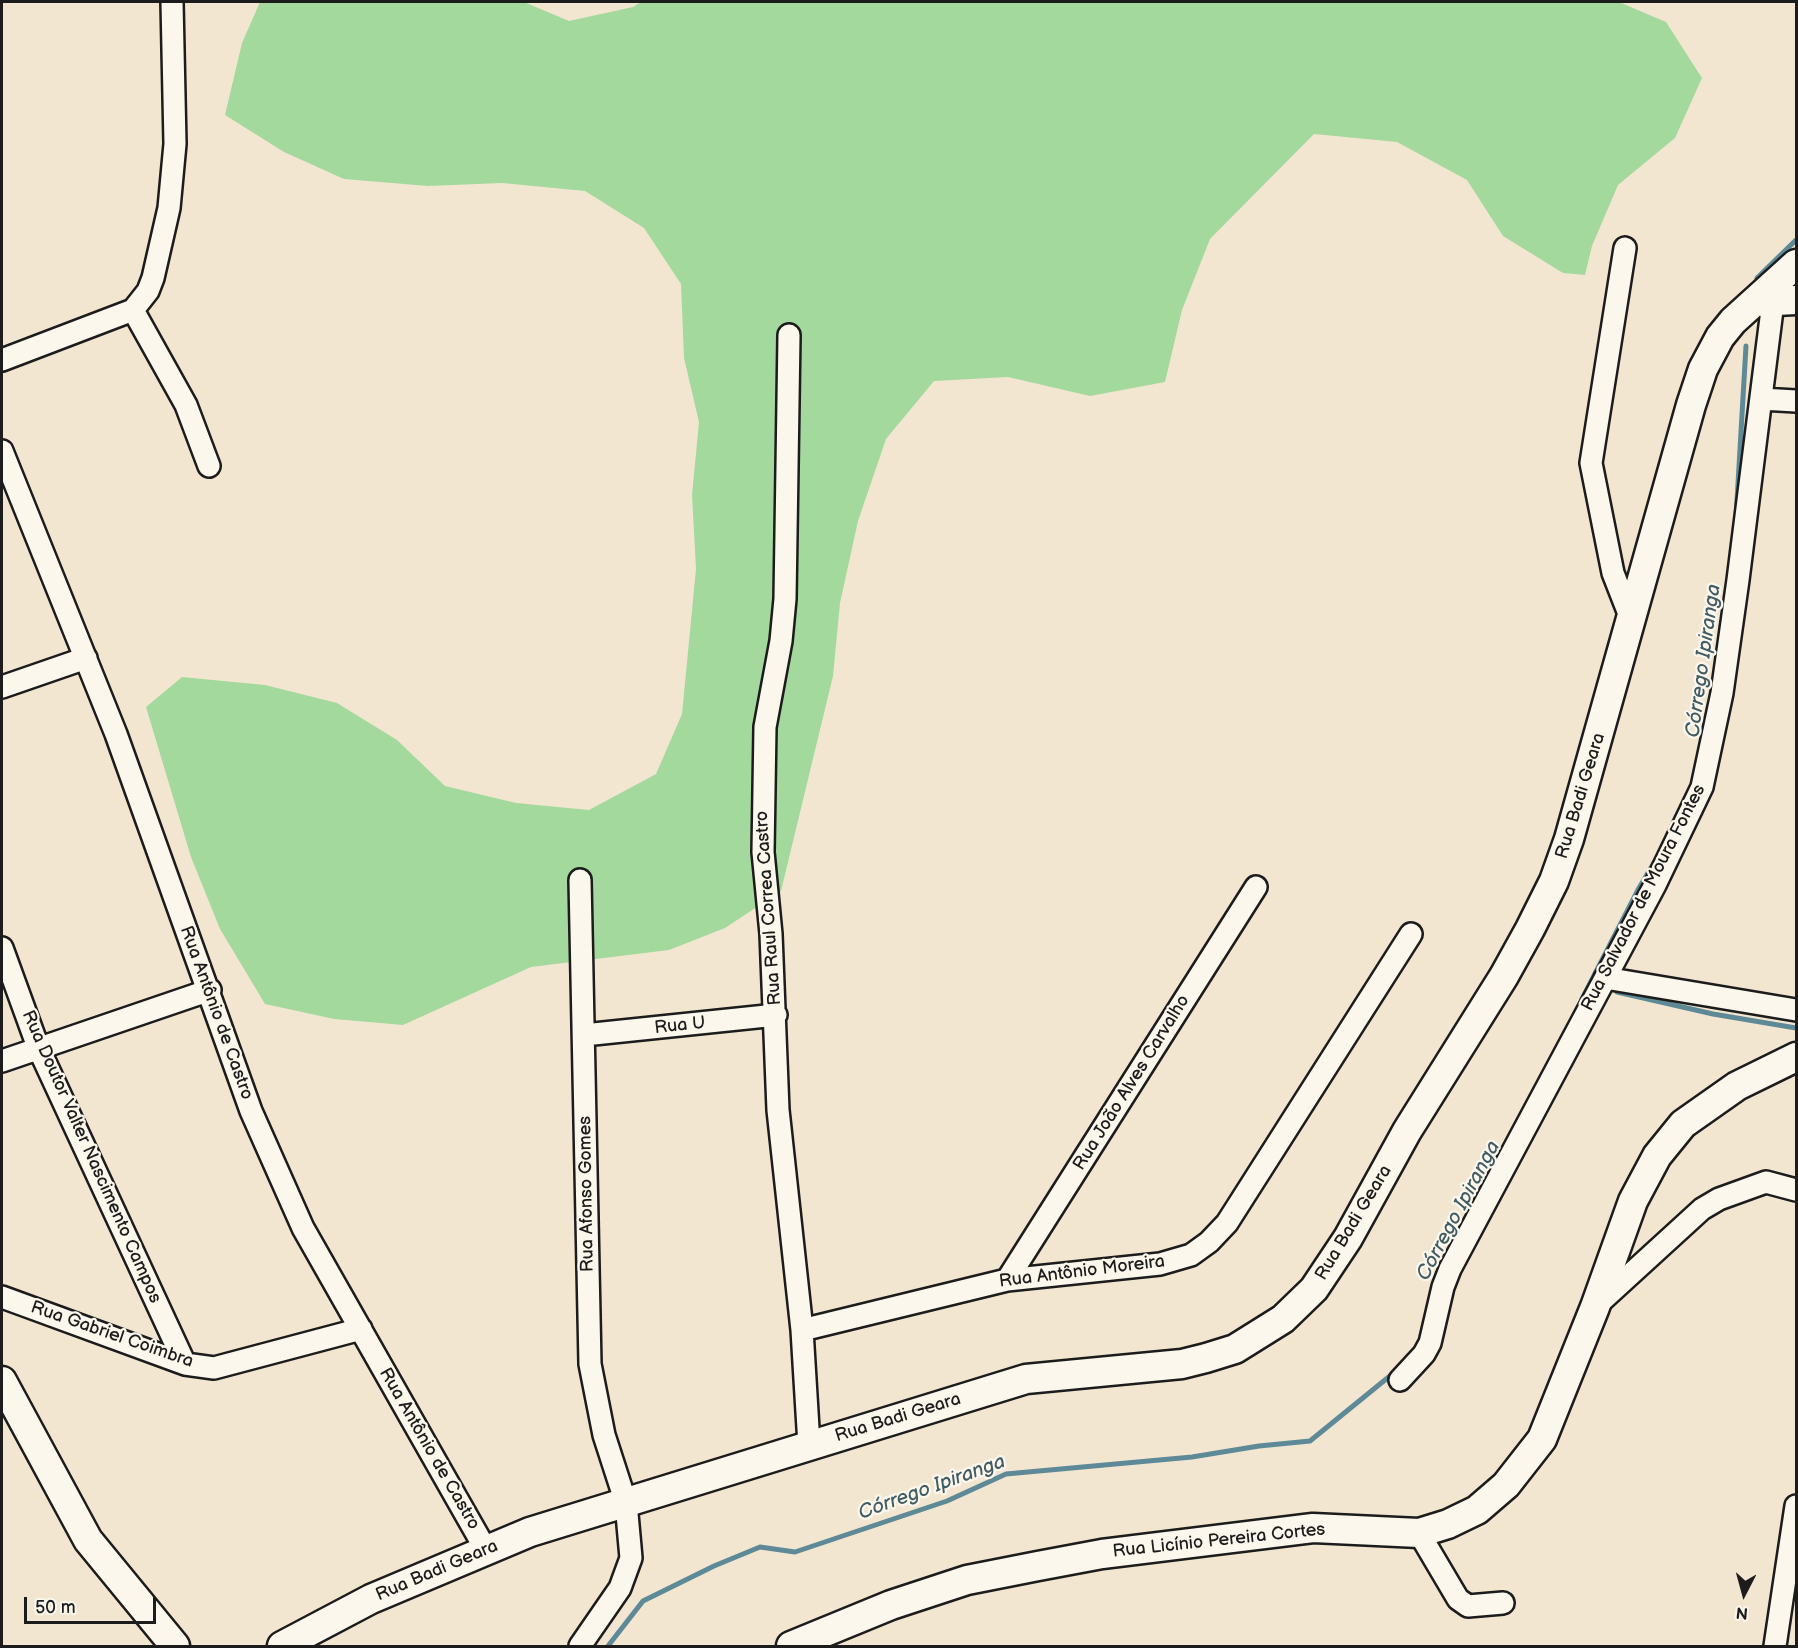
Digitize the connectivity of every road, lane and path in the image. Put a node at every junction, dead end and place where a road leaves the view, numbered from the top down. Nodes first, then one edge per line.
1 (172, 2) edge
2 (1625, 248) dead end
3 (1797, 264) edge
4 (1775, 301) edge
5 (133, 310) junction
6 (789, 334) dead end
7 (2, 360) edge
8 (1761, 399) junction
9 (1797, 401) edge
10 (2, 451) edge
11 (209, 466) dead end
12 (1631, 619) junction
13 (86, 658) junction
14 (2, 687) edge
15 (580, 880) dead end
16 (1256, 887) dead end
17 (1411, 934) dead end
18 (2, 948) edge
19 (1605, 978) junction
20 (210, 990) junction
21 (1797, 1010) edge
22 (776, 1015) junction
23 (584, 1035) junction
24 (38, 1047) junction
25 (1797, 1057) edge
26 (2, 1061) edge
27 (1797, 1190) edge
28 (1007, 1280) junction
29 (2, 1297) edge
30 (1595, 1306) junction
31 (361, 1329) junction
32 (802, 1330) junction
33 (185, 1364) junction
34 (1400, 1380) dead end
35 (2, 1381) edge
36 (809, 1445) junction
37 (626, 1503) junction
38 (1797, 1506) edge
39 (1419, 1533) junction
40 (486, 1550) junction
41 (1503, 1603) dead end
42 (175, 1647) edge
43 (282, 1647) edge
44 (580, 1647) edge
45 (791, 1647) edge
46 (1774, 1647) edge

1 - 5 street
2 - 12 street
3 - 4 street, Rua Badi Geara
4 - 8 street, Rua Salvador de Moura Fontes
4 - 12 street, Rua Badi Geara
5 - 7 street
5 - 11 street
6 - 22 street, Rua Raul Correa Castro
8 - 9 street
8 - 19 street, Rua Salvador de Moura Fontes
10 - 13 street, Rua Antônio de Castro
12 - 36 street, Rua Badi Geara
13 - 14 street
13 - 20 street, Rua Antônio de Castro
15 - 23 street, Rua Afonso Gomes
16 - 28 street, Rua João Alves Carvalho
17 - 28 street, Rua Antônio Moreira
18 - 24 street, Rua Doutor Valter Nascimento Campos
19 - 21 street
19 - 34 street, Rua Salvador de Moura Fontes
20 - 24 street
20 - 31 street, Rua Antônio de Castro
22 - 23 street, Rua U
22 - 32 street, Rua Raul Correa Castro
23 - 37 street, Rua Afonso Gomes
24 - 26 street
24 - 33 street, Rua Doutor Valter Nascimento Campos
25 - 30 street, Rua Licínio Pereira Cortes
27 - 30 street
28 - 32 street, Rua Antônio Moreira
29 - 33 street, Rua Gabriel Coimbra
30 - 39 street, Rua Licínio Pereira Cortes
31 - 33 street, Rua Gabriel Coimbra
31 - 40 street, Rua Antônio de Castro
32 - 36 street, Rua Raul Correa Castro
35 - 42 street
36 - 37 street, Rua Badi Geara
37 - 40 street, Rua Badi Geara
37 - 44 street, Rua Afonso Gomes
38 - 46 street
39 - 41 street
39 - 45 street, Rua Licínio Pereira Cortes
40 - 43 street, Rua Badi Geara

